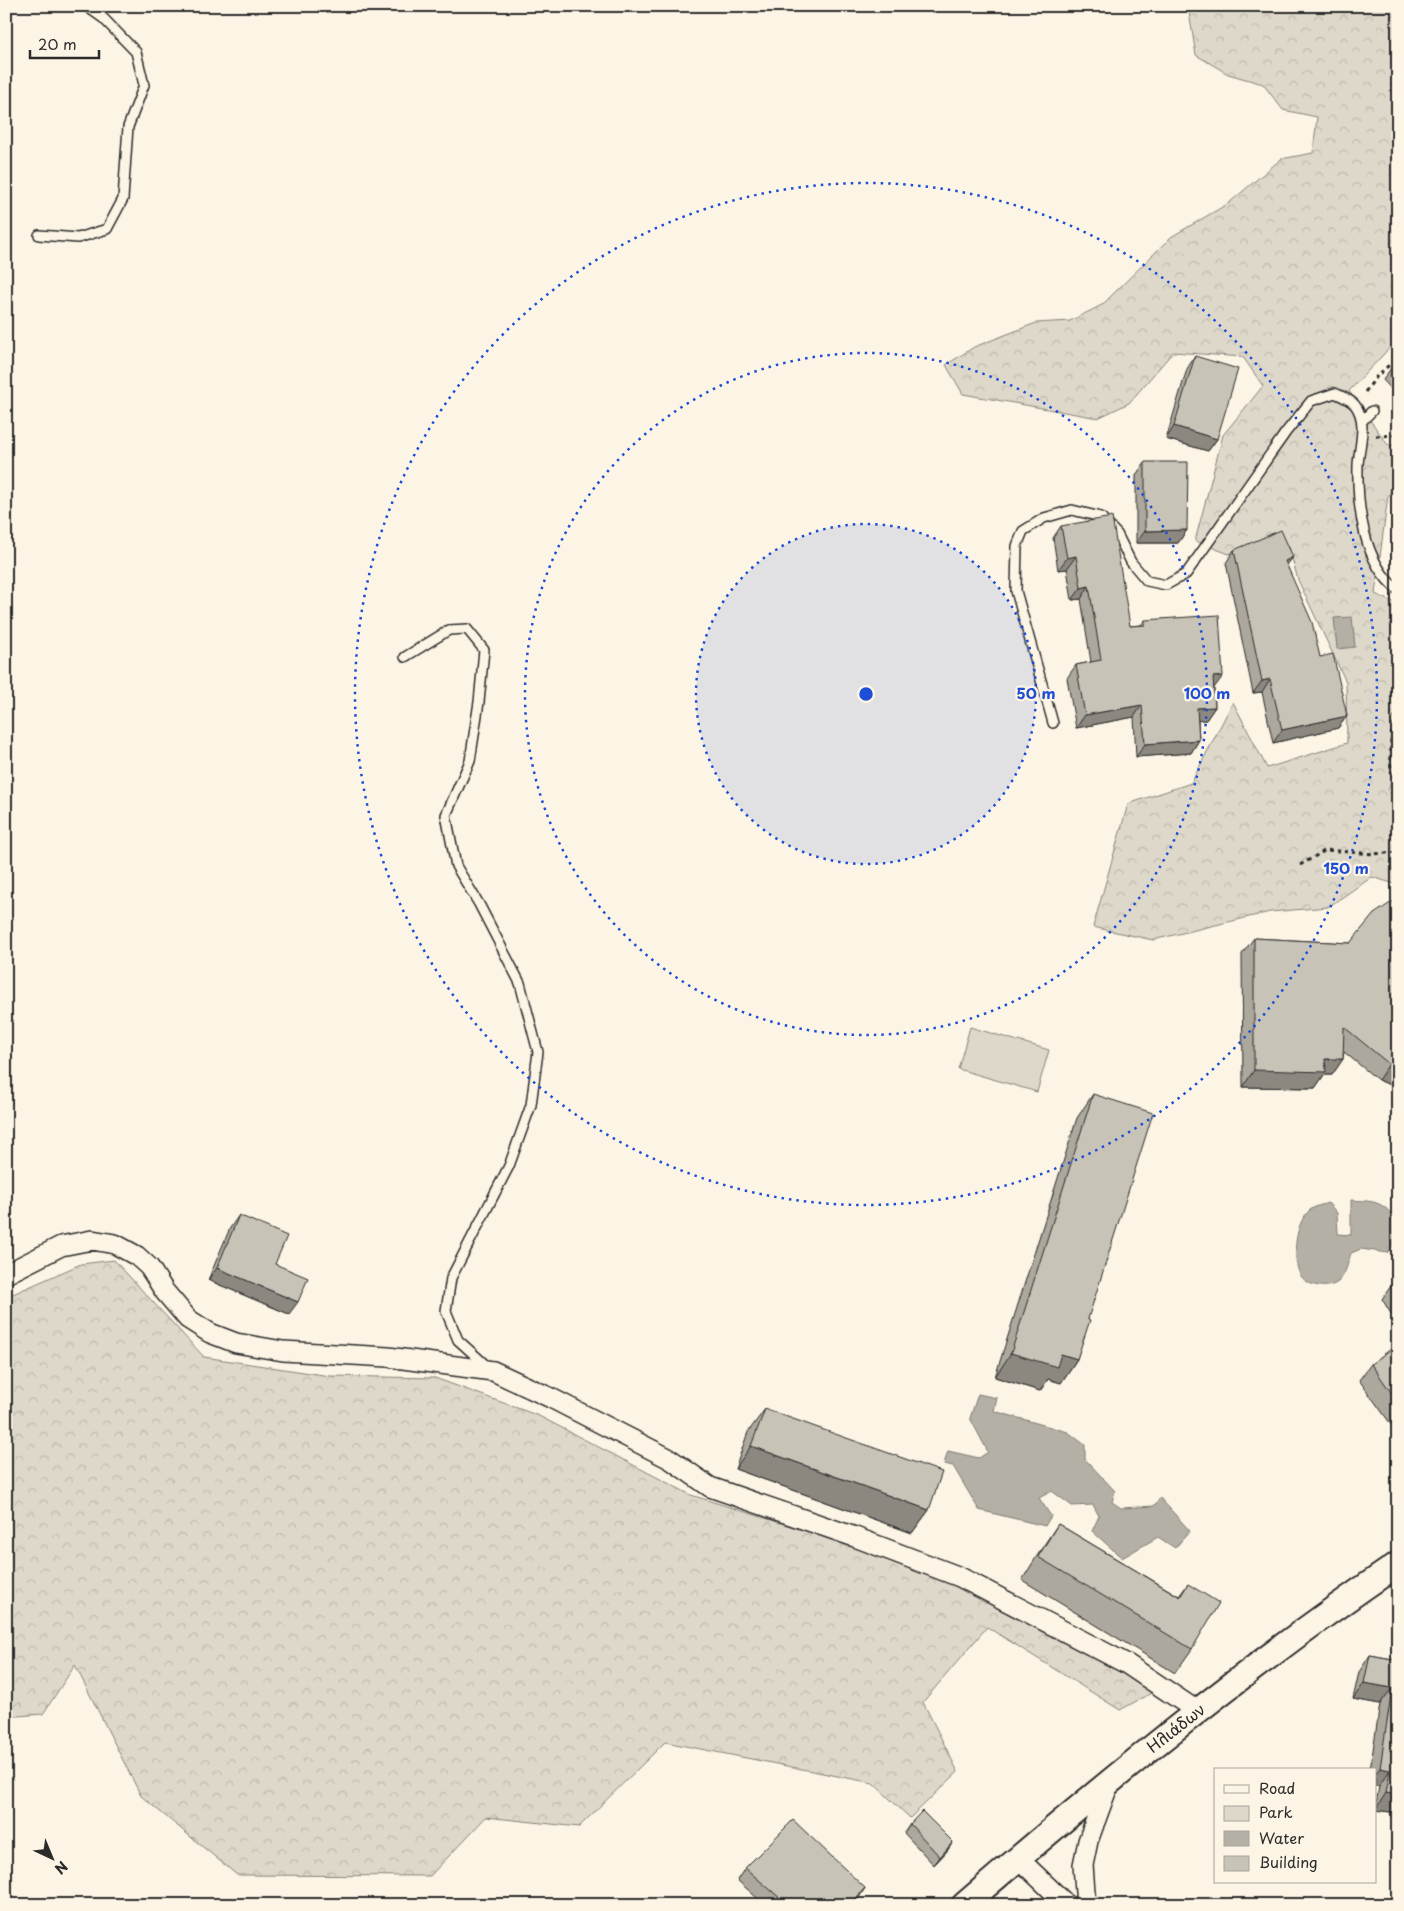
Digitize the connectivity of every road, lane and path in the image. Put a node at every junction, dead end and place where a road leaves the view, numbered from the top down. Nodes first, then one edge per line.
1 (86, 6) edge
2 (39, 235) dead end
3 (1398, 357) edge
4 (1355, 404) junction
5 (1372, 411) dead end
6 (1362, 422) junction
7 (1398, 590) edge
8 (405, 657) dead end
9 (1398, 700) edge
10 (1053, 723) dead end
11 (1398, 792) edge
12 (1398, 852) edge
13 (1300, 865) dead end
14 (6, 1274) edge
15 (493, 1371) junction
16 (1398, 1564) edge
17 (1197, 1711) junction
18 (1110, 1781) junction
19 (1018, 1858) junction
20 (964, 1905) edge
21 (1067, 1905) edge
22 (1086, 1905) edge

1 - 2 lane
3 - 4 path
4 - 6 lane
4 - 10 lane
5 - 6 lane
6 - 7 lane
8 - 15 lane
9 - 11 path
12 - 13 path
14 - 15 street
15 - 17 street
16 - 17 street, Ηλιάδων
17 - 18 street, Ηλιάδων
18 - 19 street, Ηλιάδων
18 - 22 street
19 - 20 street, Ηλιάδων
19 - 21 street

